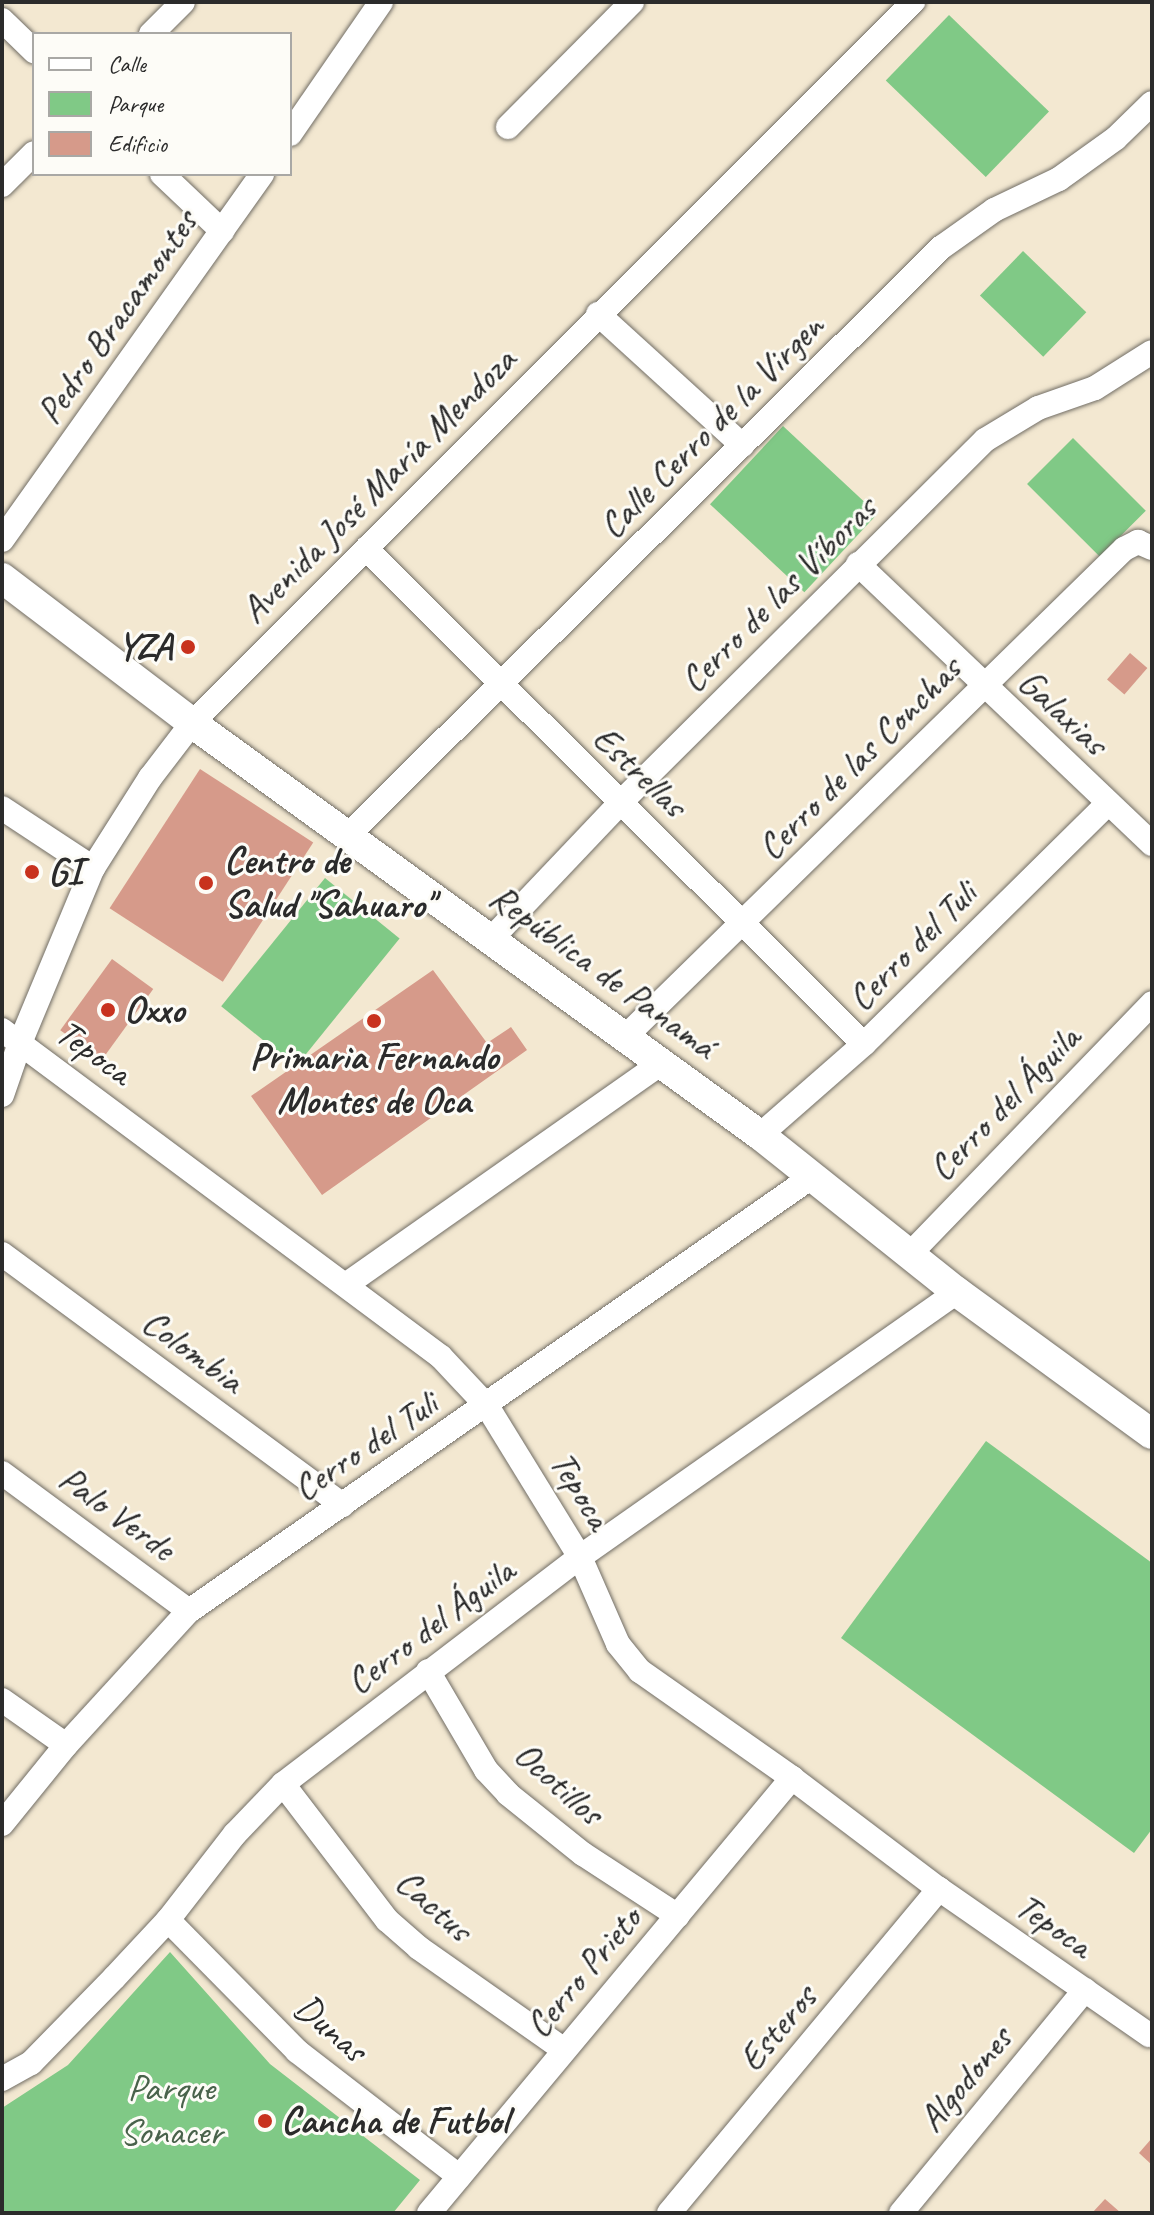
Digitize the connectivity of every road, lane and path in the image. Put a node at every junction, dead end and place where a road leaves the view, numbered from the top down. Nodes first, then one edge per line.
1 (183, 2) edge
2 (381, 2) edge
3 (632, 2) edge
4 (913, 2) edge
5 (2, 20) edge
6 (153, 32) edge
7 (32, 49) edge
8 (1151, 105) edge
9 (508, 127) dead end
10 (292, 131) edge
11 (32, 155) edge
12 (164, 176) edge
13 (261, 176) edge
14 (2, 185) edge
15 (222, 231) junction
16 (598, 314) junction
17 (1152, 352) edge
18 (742, 445) junction
19 (2, 540) edge
20 (1151, 547) edge
21 (366, 549) junction
22 (858, 564) junction
23 (2, 578) edge
24 (984, 686) junction
25 (502, 687) junction
26 (192, 723) junction
27 (621, 802) junction
28 (1108, 803) junction
29 (2, 808) edge
30 (348, 835) junction
31 (1152, 844) edge
32 (93, 868) junction
33 (743, 924) junction
34 (492, 938) junction
35 (1152, 1003) edge
36 (11, 1036) edge
37 (625, 1037) junction
38 (864, 1044) junction
39 (660, 1064) junction
40 (2, 1095) edge
41 (760, 1135) junction
42 (813, 1176) junction
43 (2, 1254) edge
44 (909, 1255) junction
45 (347, 1284) junction
46 (957, 1292) junction
47 (487, 1406) junction
48 (1152, 1434) edge
49 (2, 1473) edge
50 (342, 1505) junction
51 (580, 1557) junction
52 (189, 1611) junction
53 (428, 1671) junction
54 (2, 1700) edge
55 (66, 1745) junction
56 (792, 1778) junction
57 (283, 1784) junction
58 (2, 1824) edge
59 (939, 1889) junction
60 (678, 1916) junction
61 (168, 1920) junction
62 (1085, 1990) junction
63 (1149, 2035) dead end
64 (564, 2050) junction
65 (2, 2079) edge
66 (459, 2176) junction
67 (429, 2213) edge
68 (669, 2213) edge
69 (901, 2213) edge

1 - 6 street
2 - 10 street
3 - 9 street
4 - 16 street, Avenida José María Mendoza
5 - 7 street
8 - 18 street, Calle Cerro de la Virgen
11 - 14 street
12 - 15 street
13 - 15 street, Pedro Bracamontes
15 - 19 street, Pedro Bracamontes
16 - 18 street
16 - 21 street, Avenida José María Mendoza
17 - 22 street, Cerro de las Víboras
18 - 25 street, Calle Cerro de la Virgen
20 - 24 street, Cerro de las Conchas
21 - 25 street, Estrellas
21 - 26 street, Avenida José María Mendoza
22 - 24 street, Galaxias
22 - 27 street, Cerro de las Víboras
23 - 26 main road, República de Panamá
24 - 28 street, Galaxias
24 - 33 street, Cerro de las Conchas
25 - 27 street, Estrellas
25 - 30 street, Calle Cerro de la Virgen
26 - 30 main road, República de Panamá
26 - 32 street, Avenida José María Mendoza
27 - 33 street, Estrellas
27 - 34 street, Cerro de las Víboras
28 - 31 street, Galaxias
28 - 38 street, Cerro del Tuli
29 - 32 street
30 - 34 main road, República de Panamá
32 - 36 street, Avenida José María Mendoza
33 - 37 street, Cerro de las Conchas
33 - 38 street, Estrellas
34 - 37 main road, República de Panamá
35 - 44 street, Cerro del Águila
36 - 40 street, Avenida José María Mendoza
36 - 45 street, Tepoca
37 - 39 main road, República de Panamá
38 - 41 street, Cerro del Tuli
39 - 41 main road, República de Panamá
39 - 45 street
41 - 42 main road, República de Panamá
42 - 44 main road, República de Panamá
42 - 47 street, Cerro del Tuli
43 - 50 street, Colombia
44 - 46 main road, República de Panamá
45 - 47 street, Tepoca
46 - 48 main road, República de Panamá
46 - 51 street, Cerro del Águila
47 - 50 street, Cerro del Tuli
47 - 51 street, Tepoca
49 - 52 street, Palo Verde
50 - 52 street, Cerro del Tuli
51 - 53 street, Cerro del Águila
51 - 56 street, Tepoca
52 - 55 street, Cerro del Tuli
53 - 57 street, Cerro del Águila
53 - 60 street, Ocotillos
54 - 55 street
55 - 58 street, Cerro del Tuli
56 - 59 street, Tepoca
56 - 60 street, Cerro Prieto
57 - 61 street, Cerro del Águila
57 - 64 street, Cactus
59 - 62 street, Tepoca
59 - 68 street, Esteros
60 - 64 street, Cerro Prieto
61 - 65 street, Cerro del Águila
61 - 66 street, Dunas
62 - 63 street, Tepoca
62 - 69 street, Algodones
64 - 66 street, Cerro Prieto
66 - 67 street, Cerro Prieto

